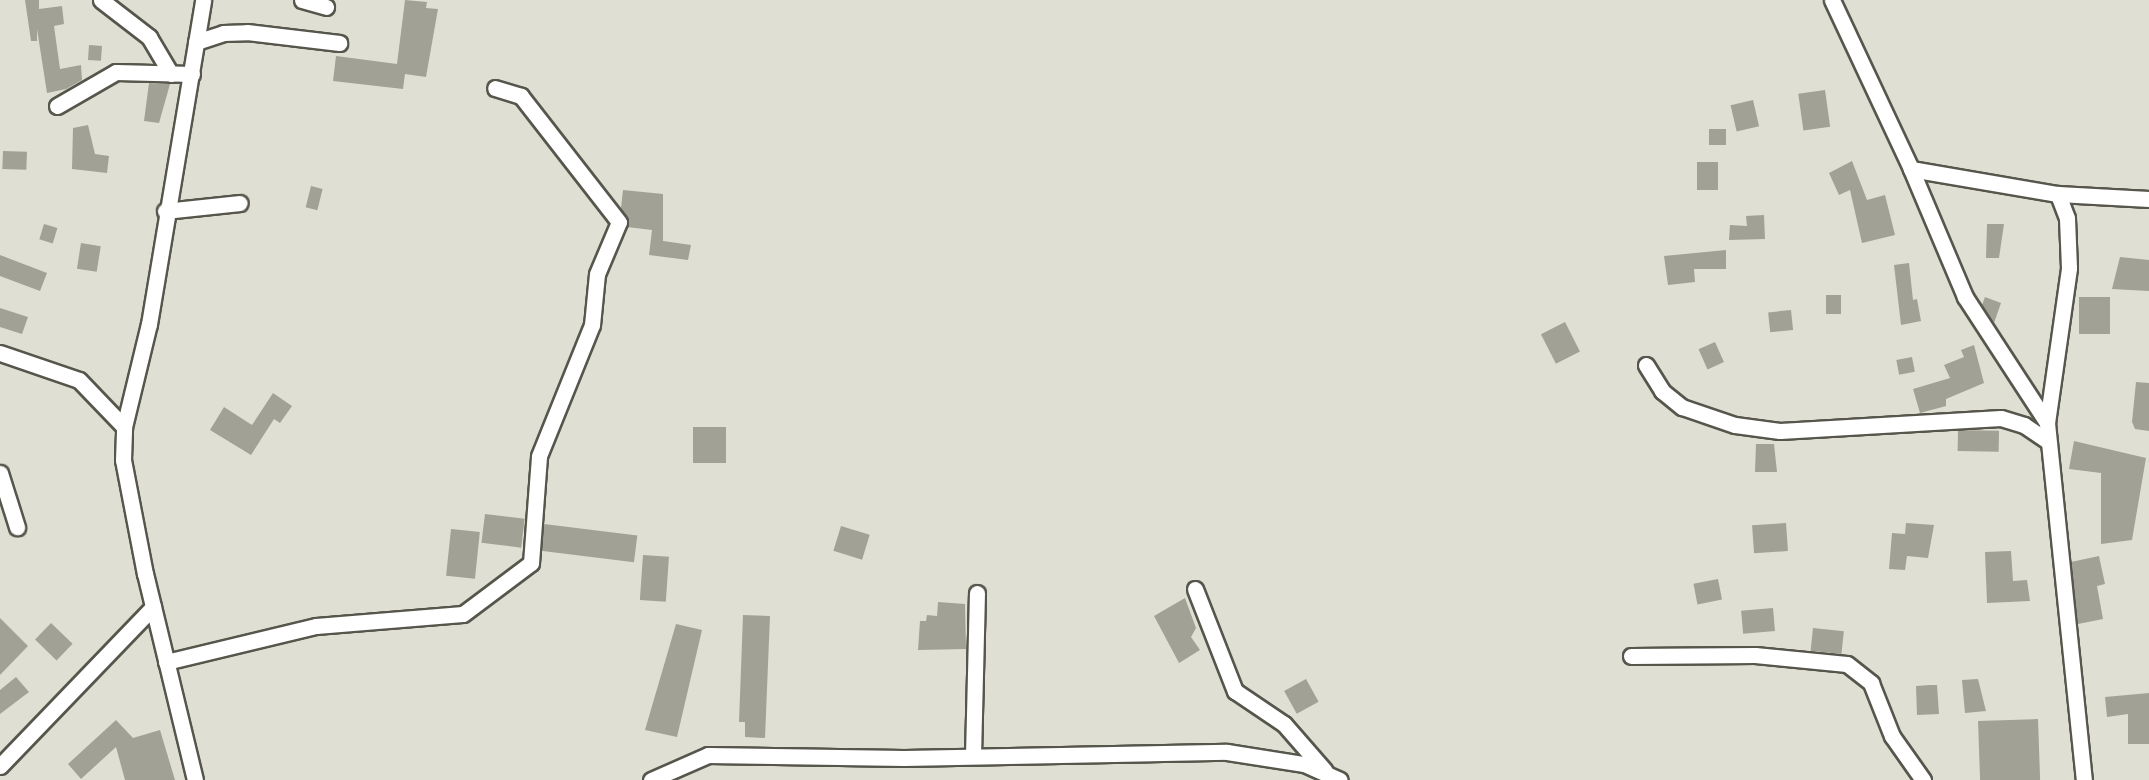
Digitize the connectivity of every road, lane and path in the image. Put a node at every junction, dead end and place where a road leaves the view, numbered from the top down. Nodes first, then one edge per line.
1 (101, 0) edge
2 (203, 0) edge
3 (302, 0) edge
4 (1832, 0) edge
5 (326, 6) dead end
6 (196, 42) junction
7 (339, 43) dead end
8 (171, 74) junction
9 (192, 74) junction
10 (495, 88) dead end
11 (57, 106) dead end
12 (1911, 169) junction
13 (2058, 194) junction
14 (2149, 199) edge
15 (240, 203) dead end
16 (165, 211) junction
17 (0, 353) edge
18 (1646, 365) dead end
19 (2047, 423) junction
20 (124, 427) junction
21 (2048, 441) junction
22 (0, 473) edge
23 (17, 527) dead end
24 (1195, 589) dead end
25 (977, 593) dead end
26 (153, 607) junction
27 (1631, 656) dead end
28 (166, 662) junction
29 (973, 756) junction
30 (0, 766) edge
31 (1328, 778) edge
32 (195, 780) edge
33 (651, 780) edge
34 (1923, 780) edge
35 (2084, 780) edge

1 - 8 street
2 - 6 street
3 - 5 street
4 - 12 street
6 - 7 street
6 - 9 street
8 - 9 street
8 - 11 street
9 - 16 street
10 - 28 street
12 - 13 street
12 - 19 street
13 - 14 street
13 - 19 street
15 - 16 street
16 - 20 street
17 - 20 street
18 - 21 street
19 - 21 street
20 - 26 street
21 - 35 street
22 - 23 street
24 - 31 street
25 - 29 street
26 - 28 street
26 - 30 street
27 - 34 street
28 - 32 street
29 - 31 street
29 - 33 street

